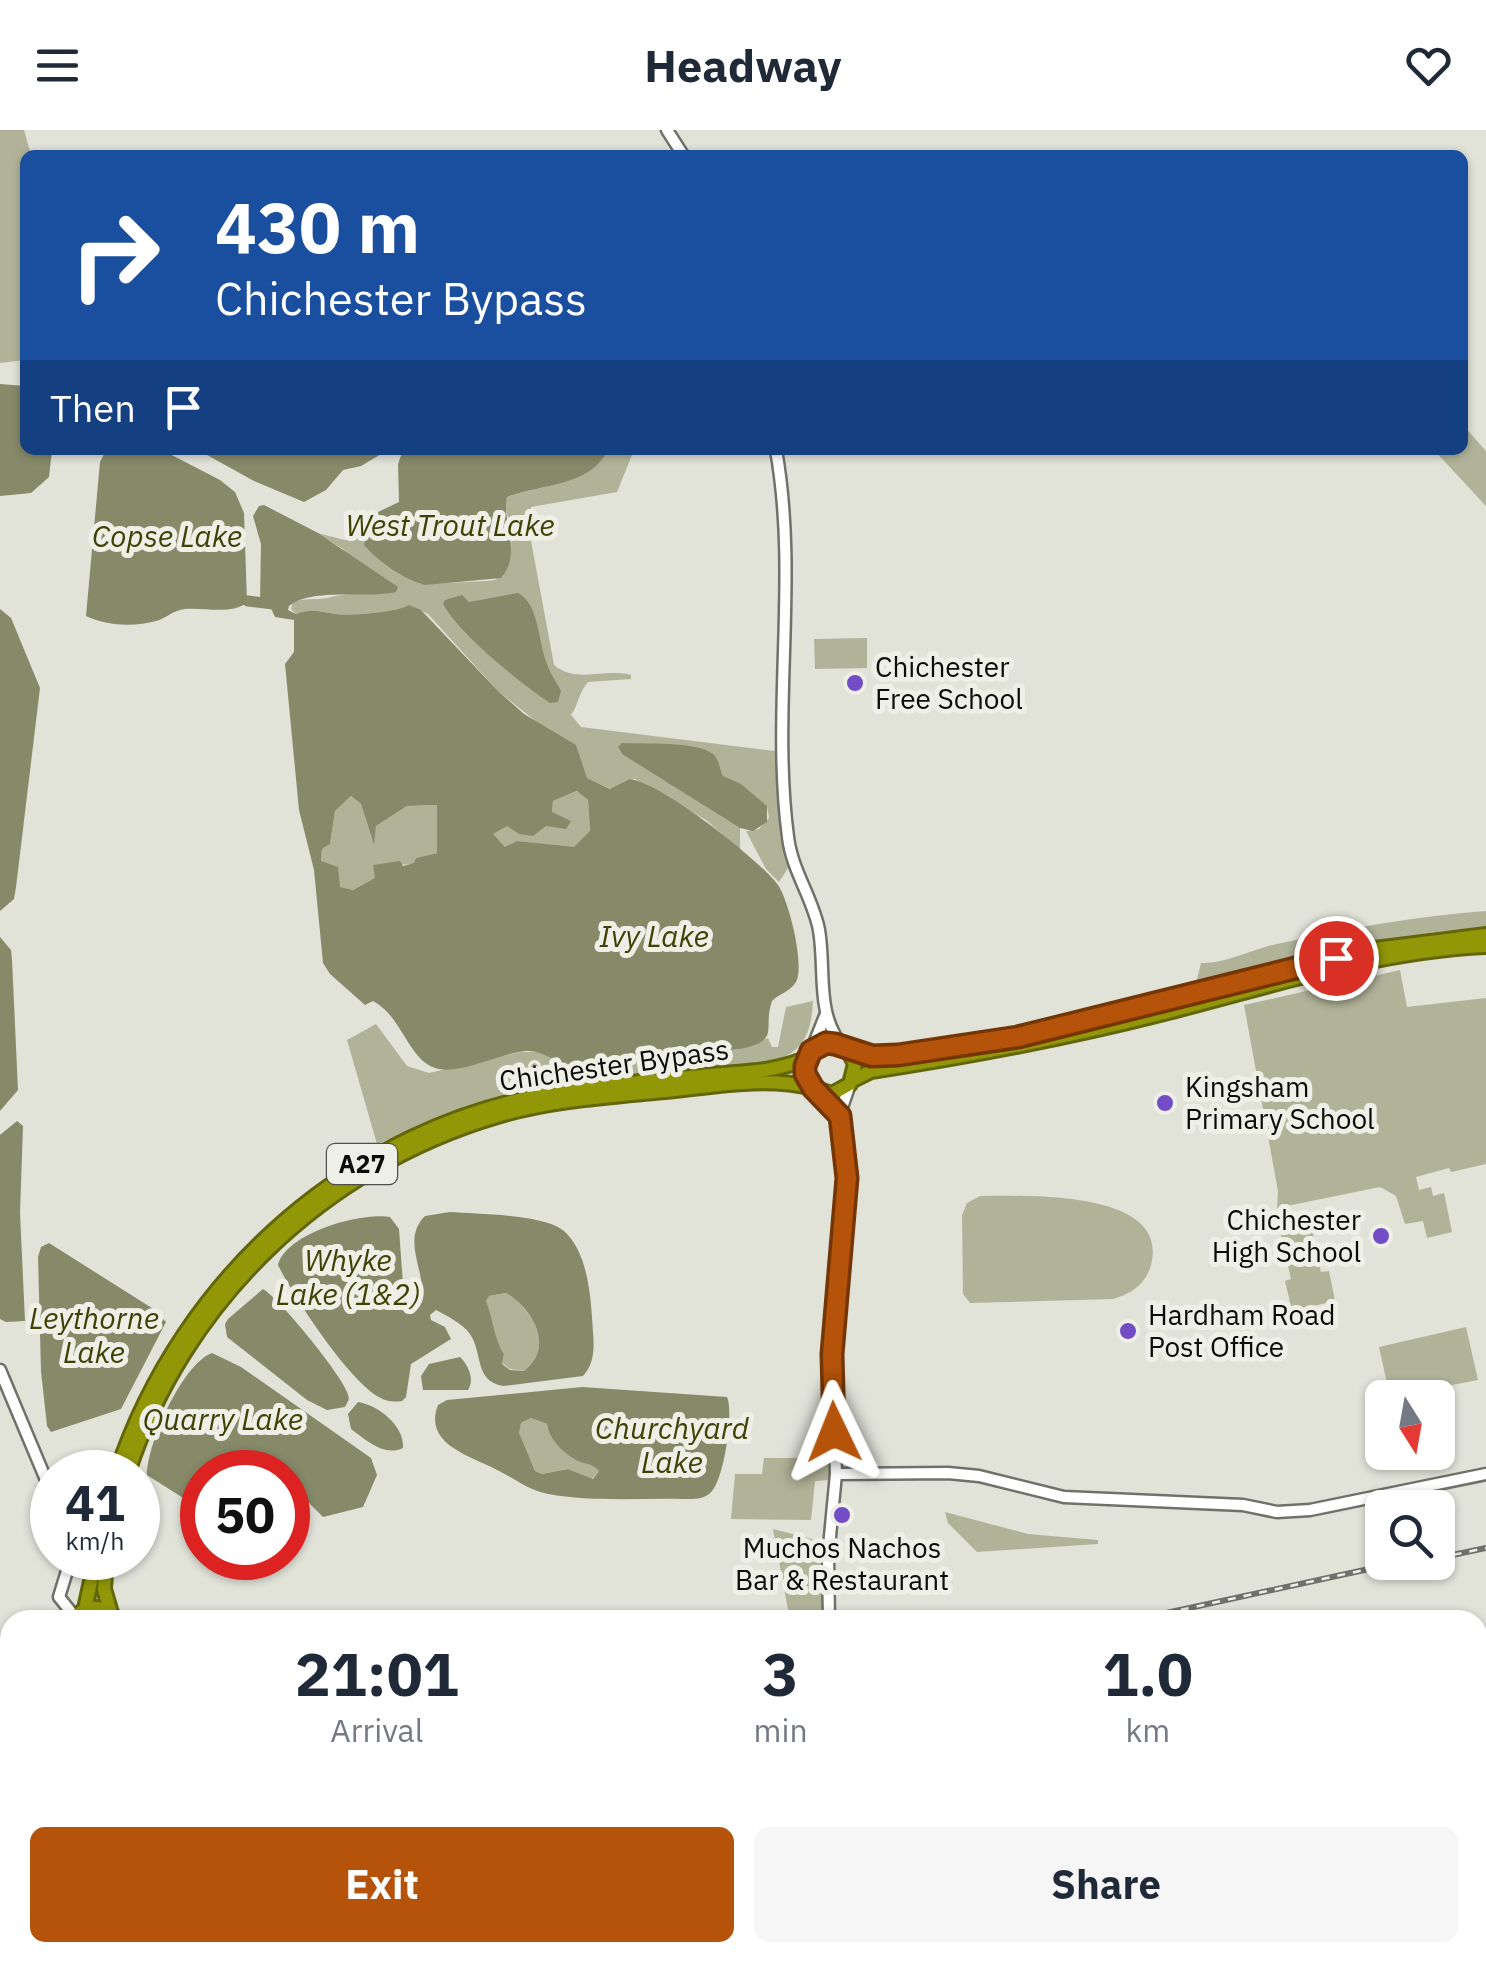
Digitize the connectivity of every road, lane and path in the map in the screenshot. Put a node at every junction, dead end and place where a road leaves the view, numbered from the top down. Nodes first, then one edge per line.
1 (777, 455) edge
2 (1486, 935) edge
3 (1486, 946) edge
4 (825, 1016) junction
5 (845, 1048) junction
6 (809, 1054) junction
7 (852, 1082) junction
8 (816, 1090) junction
9 (840, 1116) junction
10 (0, 1370) edge
11 (34, 1450) edge
12 (126, 1450) edge
13 (138, 1450) edge
14 (836, 1474) junction
15 (1486, 1474) edge
16 (62, 1580) edge
17 (89, 1580) edge
18 (105, 1580) edge
19 (71, 1610) edge
20 (80, 1610) edge
21 (112, 1610) edge
22 (828, 1610) edge

1 - 4 main road
2 - 5 highway
3 - 7 highway
4 - 5 main road
4 - 6 main road
5 - 6 highway
5 - 7 highway
6 - 8 highway
6 - 12 highway, Chichester Bypass / A27
7 - 8 highway
7 - 9 main road
8 - 9 main road
8 - 13 highway, Chichester Bypass / A27
9 - 14 main road
10 - 11 main road
14 - 15 main road
14 - 22 main road
16 - 19 main road
17 - 20 highway
18 - 21 highway

